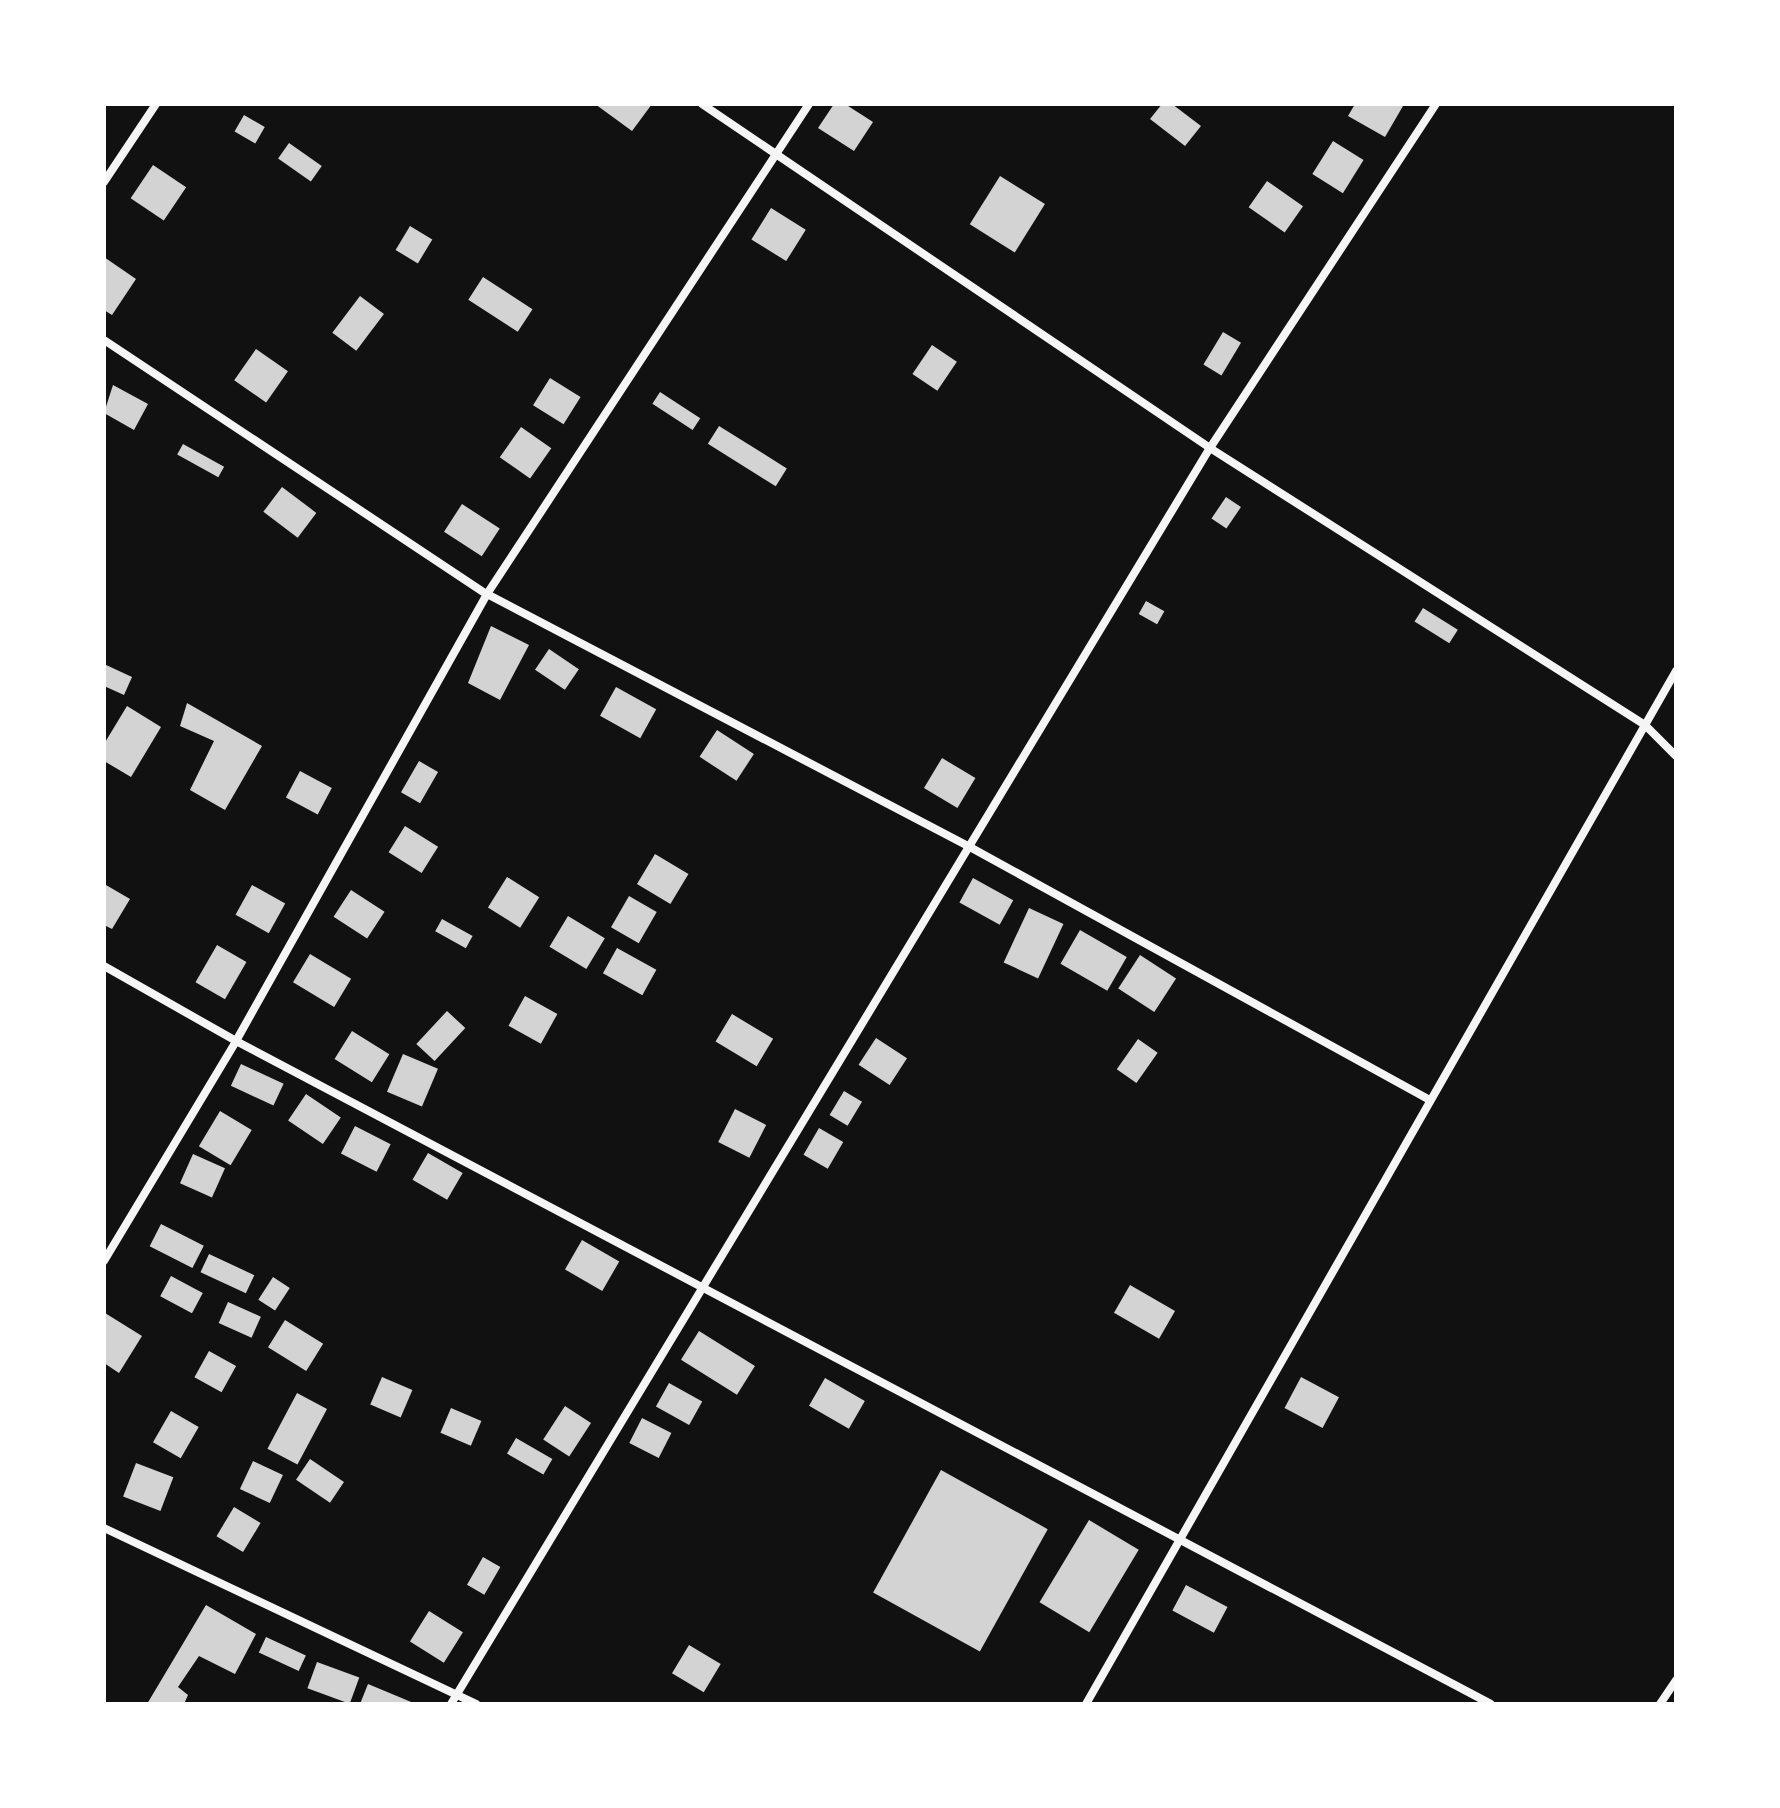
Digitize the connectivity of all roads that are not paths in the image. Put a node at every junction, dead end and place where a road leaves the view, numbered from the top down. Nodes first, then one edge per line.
1 (156, 104) edge
2 (702, 104) edge
3 (809, 104) edge
4 (1436, 104) edge
5 (777, 156) junction
6 (104, 182) edge
7 (104, 340) edge
8 (1210, 448) junction
9 (487, 594) junction
10 (1676, 671) edge
11 (1645, 725) junction
12 (1676, 756) edge
13 (968, 846) junction
14 (104, 966) edge
15 (236, 1041) junction
16 (1430, 1100) junction
17 (104, 1261) edge
18 (700, 1285) junction
19 (104, 1528) edge
20 (1180, 1539) junction
21 (1676, 1680) edge
22 (456, 1694) junction
23 (451, 1704) edge
24 (476, 1704) edge
25 (1086, 1704) edge
26 (1491, 1704) edge
27 (1660, 1704) edge

1 - 6 street
2 - 5 street
3 - 5 street
4 - 8 street
5 - 8 street
5 - 9 street
7 - 9 street
8 - 11 street
8 - 13 street
9 - 13 street
9 - 15 street
10 - 11 street
11 - 12 street
11 - 16 street
13 - 16 street
13 - 18 street
14 - 15 street
15 - 17 street
15 - 18 street
16 - 20 street
18 - 20 street
18 - 22 street
19 - 22 street
20 - 25 street
20 - 26 street
21 - 27 street
22 - 23 street
22 - 24 street

